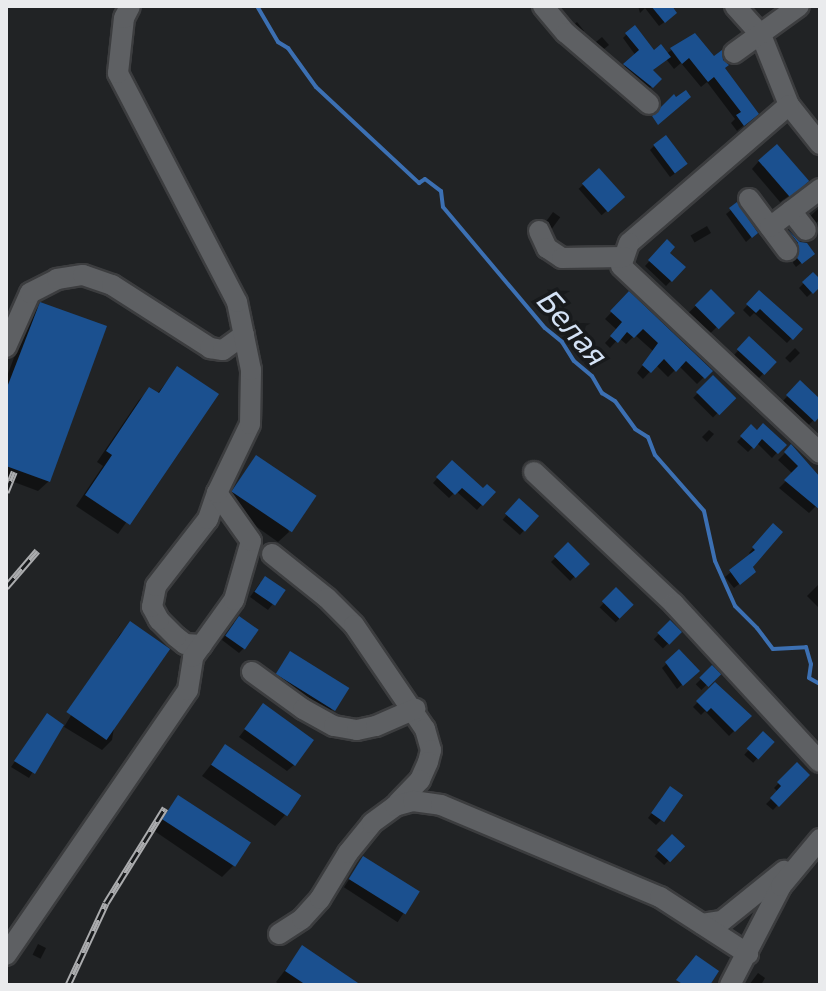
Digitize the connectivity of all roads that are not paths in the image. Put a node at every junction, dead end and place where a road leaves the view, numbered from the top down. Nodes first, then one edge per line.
1 (130, 6) edge
2 (543, 6) edge
3 (735, 6) edge
4 (799, 6) edge
5 (761, 35) junction
6 (734, 53) dead end
7 (649, 104) dead end
8 (789, 105) junction
9 (820, 144) edge
10 (820, 189) edge
11 (749, 199) dead end
12 (791, 211) junction
13 (770, 227) junction
14 (806, 230) dead end
15 (539, 231) dead end
16 (787, 250) dead end
17 (624, 257) junction
18 (244, 335) junction
19 (6, 347) edge
20 (820, 453) edge
21 (534, 472) dead end
22 (217, 493) junction
23 (272, 554) dead end
24 (202, 645) junction
25 (252, 672) dead end
26 (415, 709) junction
27 (820, 762) edge
28 (395, 806) junction
29 (820, 839) edge
30 (805, 856) junction
31 (702, 924) junction
32 (279, 934) dead end
33 (748, 954) junction
34 (6, 955) edge
35 (730, 985) edge

1 - 18 street
2 - 7 street
3 - 5 street
4 - 5 street
5 - 6 street
5 - 8 street
8 - 9 street
8 - 17 street
10 - 12 street
11 - 13 street
12 - 13 street
12 - 14 street
13 - 16 street
15 - 17 street
17 - 20 street
18 - 19 street
18 - 22 street
21 - 27 street
22 - 24 street
22 - 24 street
23 - 26 street
24 - 34 street
25 - 26 street
26 - 28 street
28 - 31 street
28 - 32 street
29 - 30 street
30 - 31 street
30 - 33 street
31 - 33 street
33 - 35 street

